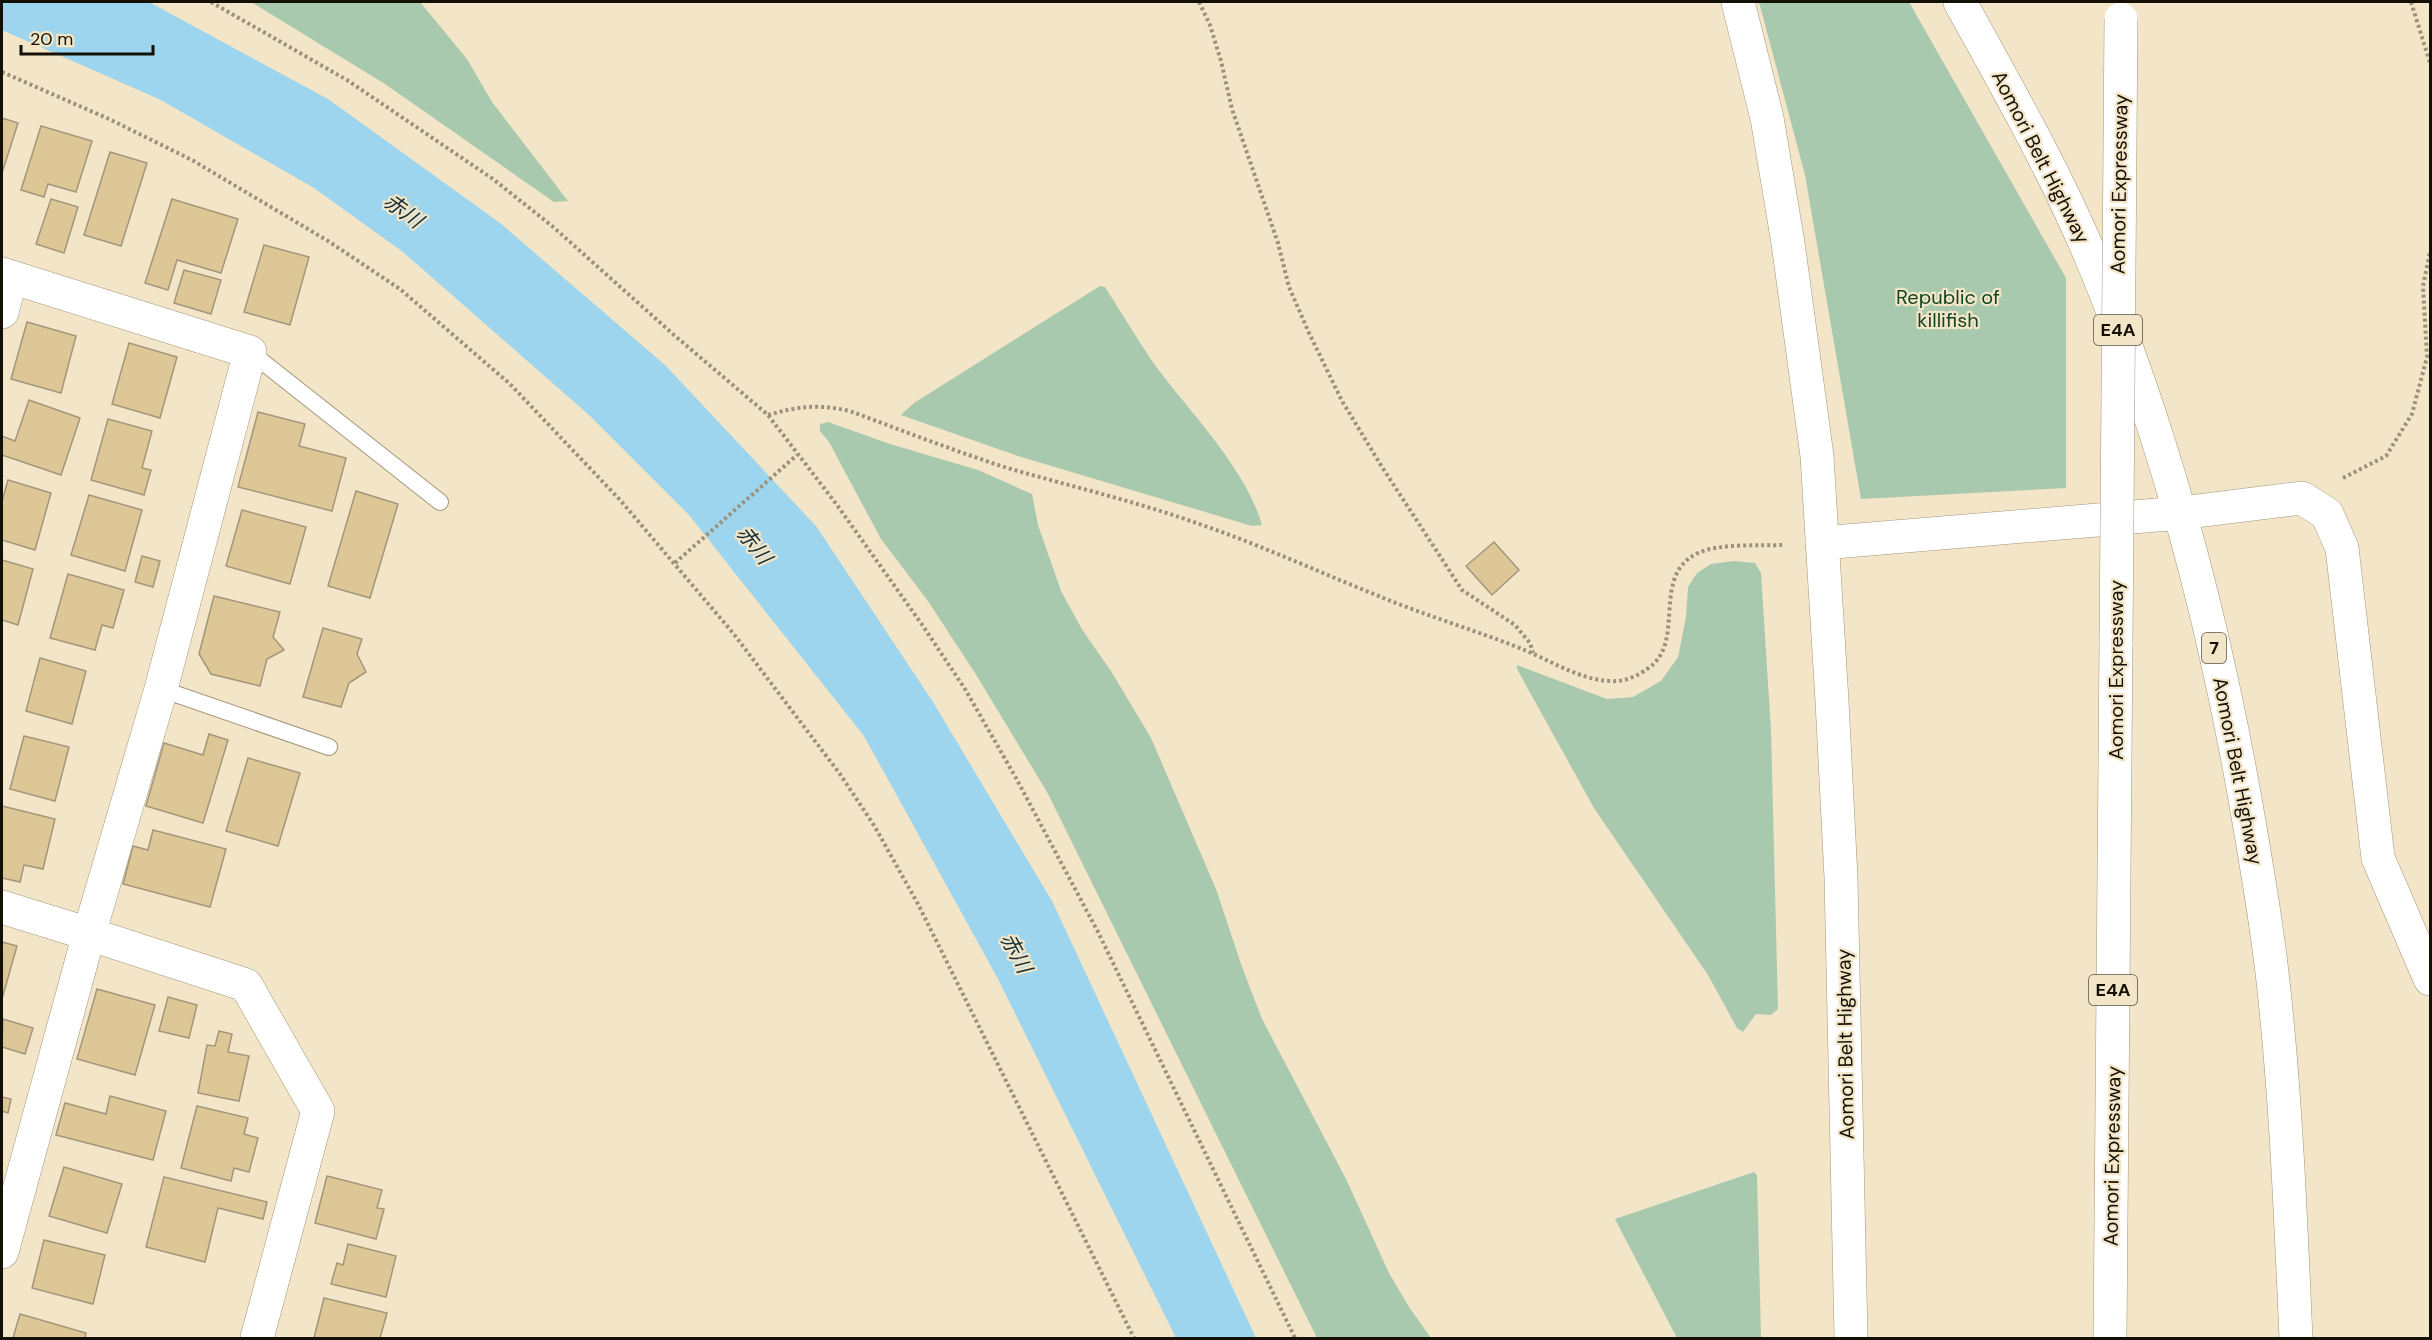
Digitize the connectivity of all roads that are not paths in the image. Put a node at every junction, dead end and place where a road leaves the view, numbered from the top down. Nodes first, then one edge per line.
1 (1738, 2) edge
2 (1960, 2) edge
3 (2121, 10) edge
4 (6, 276) edge
5 (2, 312) edge
6 (250, 352) junction
7 (440, 502) dead end
8 (2181, 513) junction
9 (1822, 543) junction
10 (161, 689) junction
11 (329, 747) dead end
12 (2, 907) edge
13 (89, 934) junction
14 (2430, 979) edge
15 (2, 1252) edge
16 (257, 1338) edge
17 (1851, 1338) edge
18 (2110, 1338) edge
19 (2296, 1338) edge

1 - 9 main road, Aomori Belt Highway
2 - 8 main road, Aomori Belt Highway / 7
3 - 18 main road, Aomori Expressway / E4A, bridge
4 - 5 main road
4 - 6 main road
6 - 7 lane
6 - 10 main road
8 - 9 main road
8 - 14 main road
8 - 19 main road, Aomori Belt Highway / 7
9 - 17 main road, Aomori Belt Highway
10 - 11 lane
10 - 13 main road
12 - 13 main road
13 - 15 main road
13 - 16 main road

